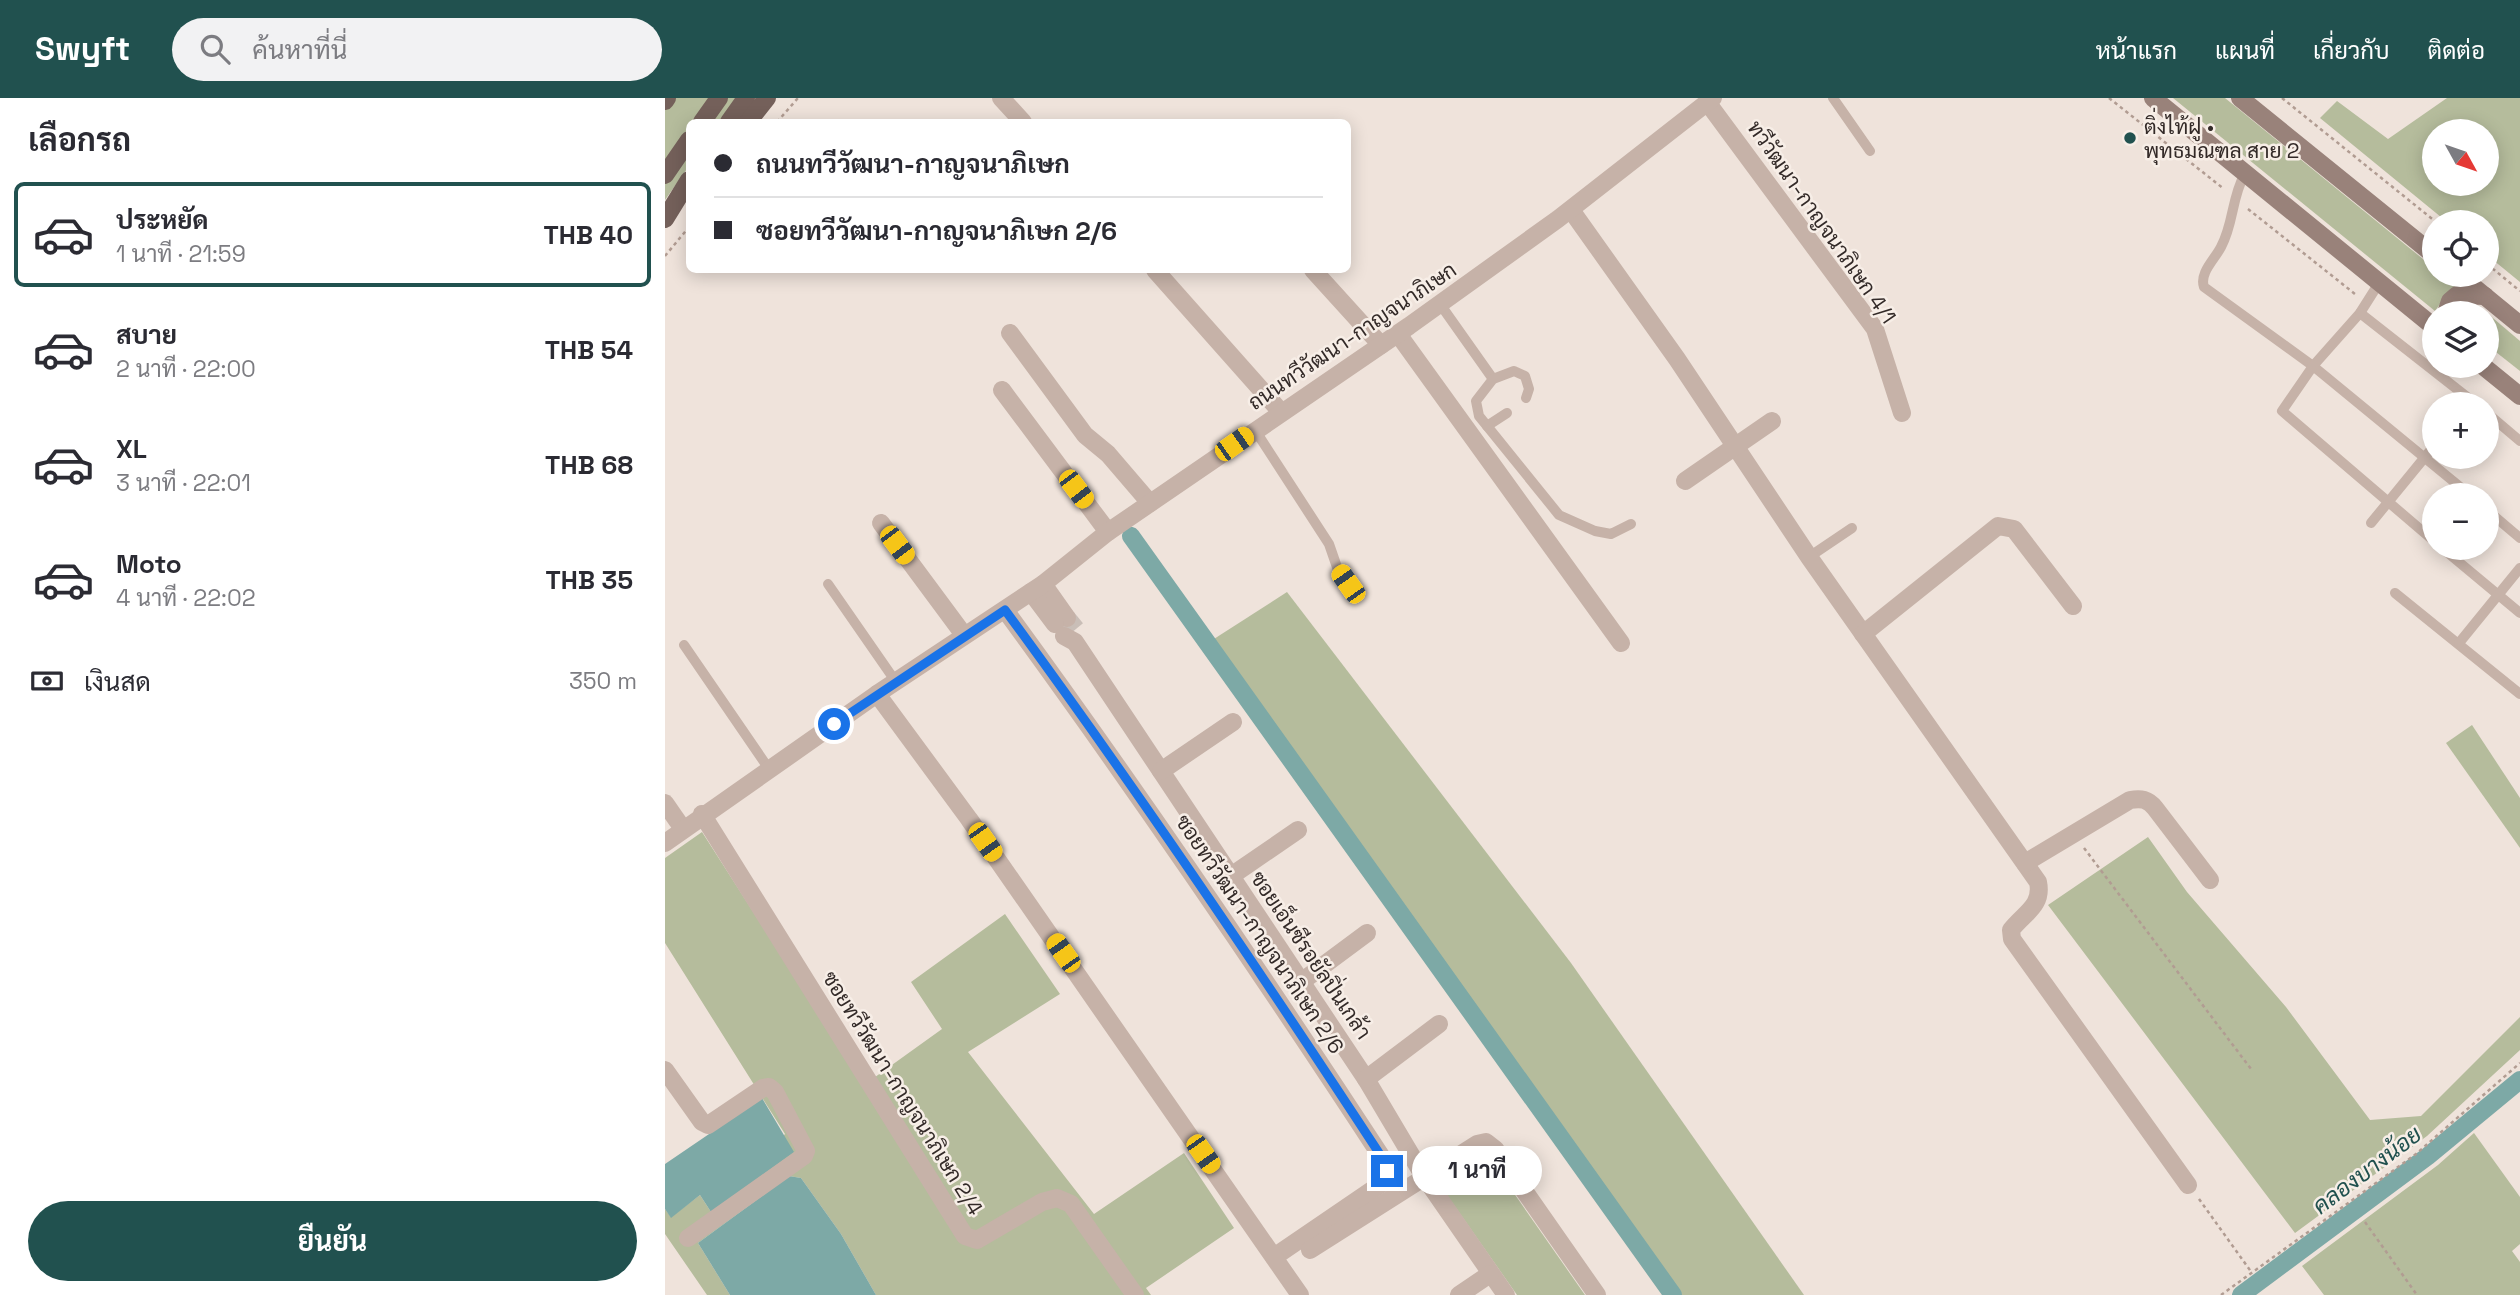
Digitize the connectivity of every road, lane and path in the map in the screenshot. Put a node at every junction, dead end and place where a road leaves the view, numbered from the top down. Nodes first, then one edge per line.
1 (719, 98) edge
2 (746, 98) edge
3 (767, 98) edge
4 (798, 98) edge
5 (1001, 98) edge
6 (1833, 98) edge
7 (2109, 98) edge
8 (2153, 98) edge
9 (2240, 98) edge
10 (2282, 98) edge
11 (1710, 100) edge
12 (704, 119) edge
13 (731, 119) edge
14 (750, 119) edge
15 (780, 119) edge
16 (1020, 119) edge
17 (686, 144) edge
18 (1870, 151) dead end
19 (2245, 173) junction
20 (665, 174) edge
21 (686, 185) edge
22 (2233, 197) junction
23 (686, 205) edge
24 (1571, 210) junction
25 (2422, 211) edge
26 (665, 219) edge
27 (686, 231) edge
28 (665, 233) edge
29 (2422, 245) edge
30 (665, 256) edge
31 (1158, 273) edge
32 (1316, 273) edge
33 (2499, 274) edge
34 (2379, 283) junction
35 (2474, 287) edge
36 (2520, 291) edge
37 (2485, 296) junction
38 (2450, 301) edge
39 (2366, 303) junction
40 (1440, 304) junction
41 (2360, 313) junction
42 (2422, 317) edge
43 (2520, 325) edge
44 (1010, 333) dead end
45 (1398, 334) junction
46 (1381, 345) junction
47 (2312, 366) junction
48 (2498, 378) edge
49 (1493, 379) junction
50 (1002, 390) dead end
51 (2459, 392) edge
52 (2520, 396) edge
53 (1525, 398) dead end
54 (1281, 412) junction
55 (1507, 413) dead end
56 (1902, 413) dead end
57 (1772, 421) dead end
58 (2499, 423) edge
59 (1487, 426) junction
60 (1255, 430) junction
61 (2520, 441) edge
62 (1736, 447) junction
63 (2422, 455) edge
64 (2422, 461) edge
65 (2439, 469) edge
66 (1685, 481) dead end
67 (2456, 483) edge
68 (1150, 503) junction
69 (2388, 503) junction
70 (2499, 520) edge
71 (881, 523) dead end
72 (2371, 523) dead end
73 (1631, 524) dead end
74 (1852, 528) dead end
75 (2422, 531) edge
76 (1108, 532) junction
77 (2520, 538) edge
78 (1809, 557) junction
79 (2456, 560) edge
80 (2520, 568) edge
81 (828, 584) dead end
82 (1348, 584) dead end
83 (1037, 588) junction
84 (2395, 593) dead end
85 (2498, 595) junction
86 (2073, 606) dead end
87 (1005, 610) junction
88 (2520, 613) edge
89 (1863, 634) junction
90 (964, 635) junction
91 (1621, 643) dead end
92 (2459, 643) junction
93 (684, 645) dead end
94 (896, 682) junction
95 (877, 694) junction
96 (2520, 694) edge
97 (1233, 722) dead end
98 (769, 769) junction
99 (1161, 771) junction
100 (665, 803) edge
101 (702, 814) junction
102 (683, 829) junction
103 (1298, 830) dead end
104 (2073, 834) junction
105 (665, 842) edge
106 (2025, 863) junction
107 (1231, 876) junction
108 (2210, 880) dead end
109 (1367, 933) dead end
110 (1301, 982) junction
111 (1439, 1024) dead end
112 (2520, 1063) edge
113 (2251, 1069) dead end
114 (665, 1070) edge
115 (1366, 1079) junction
116 (1423, 1175) junction
117 (2188, 1185) joint
118 (2365, 1222) dead end
119 (688, 1238) dead end
120 (1310, 1250) dead end
121 (1274, 1257) junction
122 (2252, 1273) junction
123 (1490, 1274) junction
124 (1135, 1295) edge
125 (1300, 1295) edge
126 (1459, 1295) edge
127 (1506, 1295) edge
128 (1597, 1295) edge
129 (2221, 1295) edge
130 (2417, 1295) edge

1 - 12 main road
2 - 13 main road
3 - 14 main road
4 - 15 path
5 - 16 street
6 - 18 lane
7 - 22 path
8 - 19 main road
9 - 29 main road
10 - 25 path
11 - 24 street, ถนนทวีวัฒนา-กาญจนาภิเษก
11 - 56 street, ทวีวัฒนา-กาญจนาภิเษก 4/1
17 - 20 main road
19 - 22 lane
19 - 34 main road
21 - 26 main road
22 - 39 path
22 - 47 lane
23 - 28 main road
24 - 40 street, ถนนทวีวัฒนา-กาญจนาภิเษก
24 - 62 street
27 - 30 path
31 - 54 street
32 - 46 street
33 - 36 path
34 - 39 lane
34 - 42 main road
35 - 37 main road
37 - 38 main road
37 - 43 main road
39 - 41 lane
40 - 45 street, ถนนทวีวัฒนา-กาญจนาภิเษก
40 - 49 lane
41 - 47 lane
41 - 51 lane
44 - 68 street
45 - 46 street, ถนนทวีวัฒนา-กาญจนาภิเษก
45 - 91 street
46 - 54 street, ถนนทวีวัฒนา-กาญจนาภิเษก
47 - 63 lane
47 - 69 lane
48 - 52 main road
49 - 53 lane
49 - 59 lane
50 - 76 street
54 - 60 street, ถนนทวีวัฒนา-กาญจนาภิเษก
55 - 59 lane
57 - 62 street
58 - 61 lane
59 - 73 lane
60 - 68 street, ถนนทวีวัฒนา-กาญจนาภิเษก
60 - 82 lane
62 - 66 street
62 - 78 street
64 - 69 lane
65 - 67 lane
68 - 76 street, ถนนทวีวัฒนา-กาญจนาภิเษก
69 - 72 lane
69 - 75 lane
70 - 77 lane
71 - 90 street
74 - 78 lane
76 - 83 street, ถนนทวีวัฒนา-กาญจนาภิเษก
78 - 89 street
79 - 85 lane
80 - 85 lane
81 - 94 lane
83 - 87 street, ถนนทวีวัฒนา-กาญจนาภิเษก
83 - 99 street, ซอยเอ็นซีรอยัลปิ่นเกล้า
84 - 92 lane
85 - 88 lane
85 - 92 lane
86 - 89 street
87 - 90 street, ถนนทวีวัฒนา-กาญจนาภิเษก
87 - 121 street, ซอยทวีวัฒนา-กาญจนาภิเษก 2/6
89 - 106 street
90 - 94 street, ถนนทวีวัฒนา-กาญจนาภิเษก
92 - 96 lane
93 - 98 lane
94 - 95 street, ถนนทวีวัฒนา-กาญจนาภิเษก
95 - 98 street, ถนนทวีวัฒนา-กาญจนาภิเษก
95 - 121 street
97 - 99 street
98 - 101 street, ถนนทวีวัฒนา-กาญจนาภิเษก
99 - 107 street, ซอยเอ็นซีรอยัลปิ่นเกล้า
100 - 102 street
101 - 102 street, ถนนทวีวัฒนา-กาญจนาภิเษก
101 - 124 street, ซอยทวีวัฒนา-กาญจนาภิเษก 2/4
102 - 105 street, ถนนทวีวัฒนา-กาญจนาภิเษก
103 - 107 street
104 - 106 street
104 - 108 street
104 - 113 path
106 - 117 street
107 - 110 street, ซอยเอ็นซีรอยัลปิ่นเกล้า
109 - 110 street
110 - 115 street, ซอยเอ็นซีรอยัลปิ่นเกล้า
111 - 115 street
112 - 122 path
114 - 119 street
115 - 116 street, ซอยเอ็นซีรอยัลปิ่นเกล้า
116 - 120 street
116 - 123 street, ซอยเอ็นซีรอยัลปิ่นเกล้า
116 - 128 street
117 - 122 path
118 - 130 path
121 - 125 street
122 - 129 path
123 - 126 street
123 - 127 street, ซอยเอ็นซีรอยัลปิ่นเกล้า

